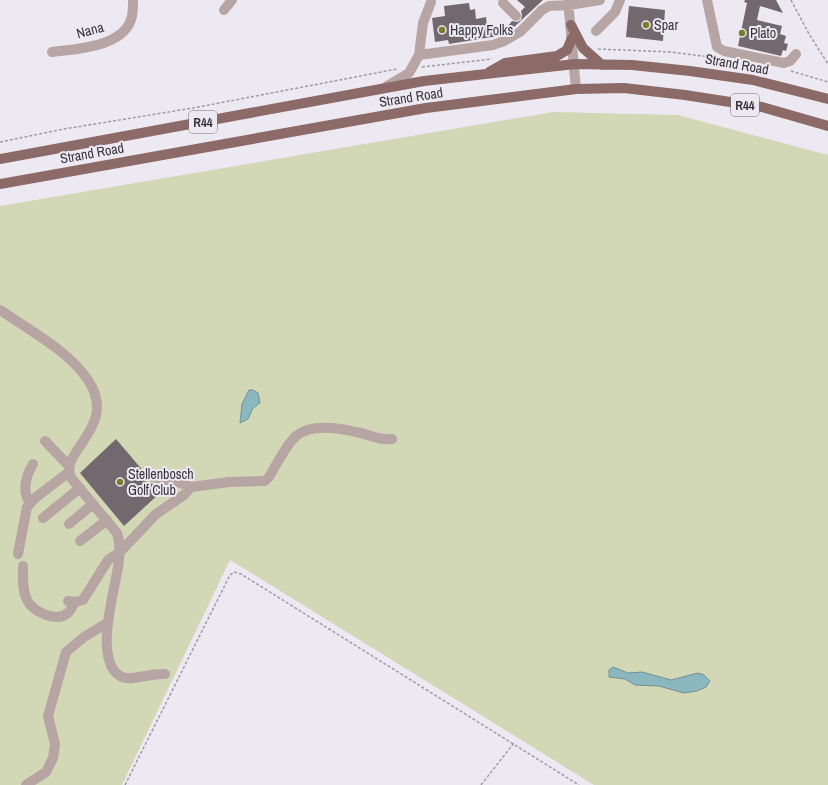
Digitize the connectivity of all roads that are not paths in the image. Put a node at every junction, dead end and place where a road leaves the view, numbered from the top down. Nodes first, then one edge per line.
1 (133, 0) edge
2 (232, 0) edge
3 (600, 0) edge
4 (620, 0) edge
5 (707, 0) edge
6 (431, 2) dead end
7 (503, 3) dead end
8 (569, 3) edge
9 (224, 10) dead end
10 (522, 21) junction
11 (571, 25) junction
12 (596, 31) dead end
13 (572, 38) junction
14 (52, 52) dead end
15 (796, 54) dead end
16 (419, 55) junction
17 (575, 64) junction
18 (602, 65) junction
19 (486, 74) junction
20 (380, 89) junction
21 (576, 89) junction
22 (828, 99) edge
23 (828, 126) edge
24 (0, 159) edge
25 (0, 184) edge
26 (0, 310) edge
27 (392, 439) dead end
28 (45, 441) dead end
29 (33, 464) dead end
30 (69, 469) junction
31 (149, 476) dead end
32 (191, 487) junction
33 (80, 488) junction
34 (30, 503) junction
35 (93, 504) junction
36 (43, 518) dead end
37 (107, 520) junction
38 (69, 524) dead end
39 (80, 541) dead end
40 (120, 552) junction
41 (18, 554) dead end
42 (24, 566) dead end
43 (107, 623) junction
44 (165, 674) dead end
45 (26, 785) edge

1 - 14 street, Nana
2 - 9 street
3 - 8 street
4 - 12 street
5 - 15 street
6 - 16 street
7 - 10 street
8 - 10 street
8 - 11 street
10 - 16 street
11 - 13 street
11 - 18 main road
13 - 17 street
13 - 19 main road
16 - 20 street
17 - 18 main road, Strand Road / R44
17 - 19 main road, Strand Road / R44
17 - 21 street
18 - 22 main road, Strand Road / R44
19 - 20 main road, Strand Road / R44
20 - 24 main road, Strand Road / R44
21 - 23 main road, Strand Road / R44
21 - 25 main road, Strand Road / R44
26 - 30 street
27 - 32 street
28 - 30 street
29 - 34 street
30 - 33 street
30 - 34 street
31 - 32 street
32 - 40 street
33 - 35 street
33 - 36 street
34 - 41 street
35 - 37 street
35 - 38 street
37 - 39 street
37 - 40 street
40 - 42 street
40 - 43 street
43 - 44 street
43 - 45 street

